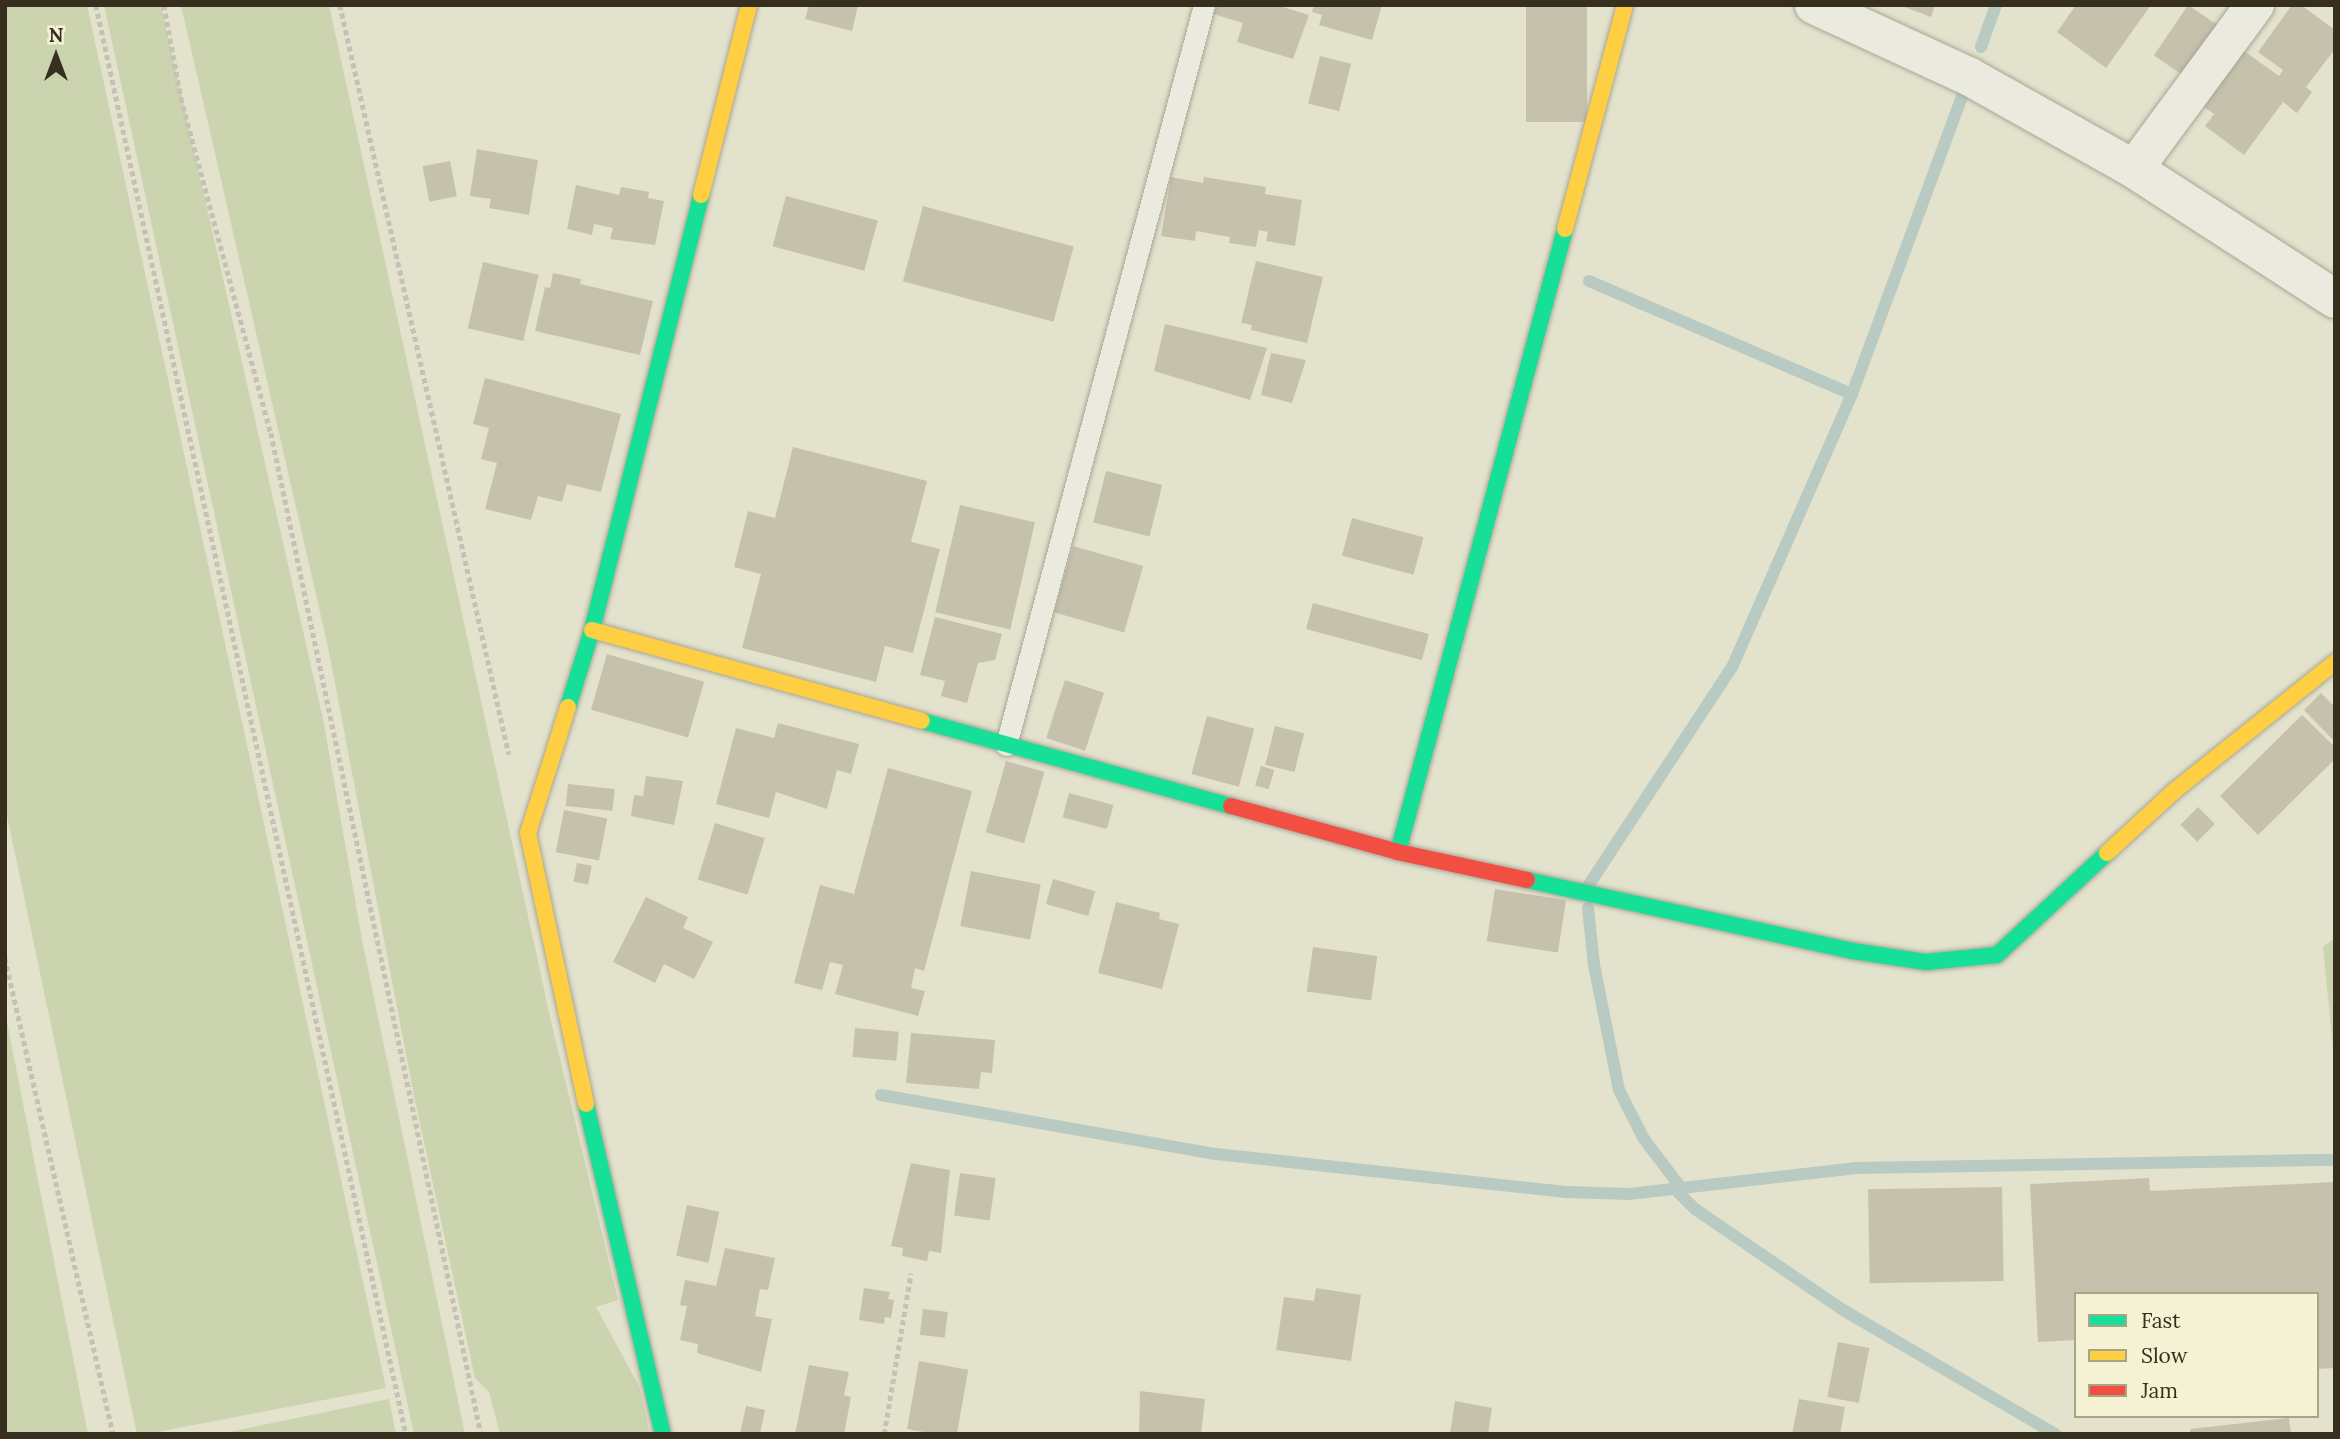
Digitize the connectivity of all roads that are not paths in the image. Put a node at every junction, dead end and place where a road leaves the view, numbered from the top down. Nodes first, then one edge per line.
1 (749, 5) edge
2 (1204, 5) edge
3 (1625, 5) edge
4 (1814, 5) edge
5 (2255, 5) edge
6 (2134, 169) junction
7 (2335, 299) edge
8 (592, 630) junction
9 (2333, 668) edge
10 (1006, 745) junction
11 (1398, 852) junction
12 (663, 1434) edge

1 - 8 street
2 - 10 lane
3 - 11 street
4 - 6 street
5 - 6 street
6 - 7 street
8 - 10 street
8 - 12 street
9 - 11 street
10 - 11 street

